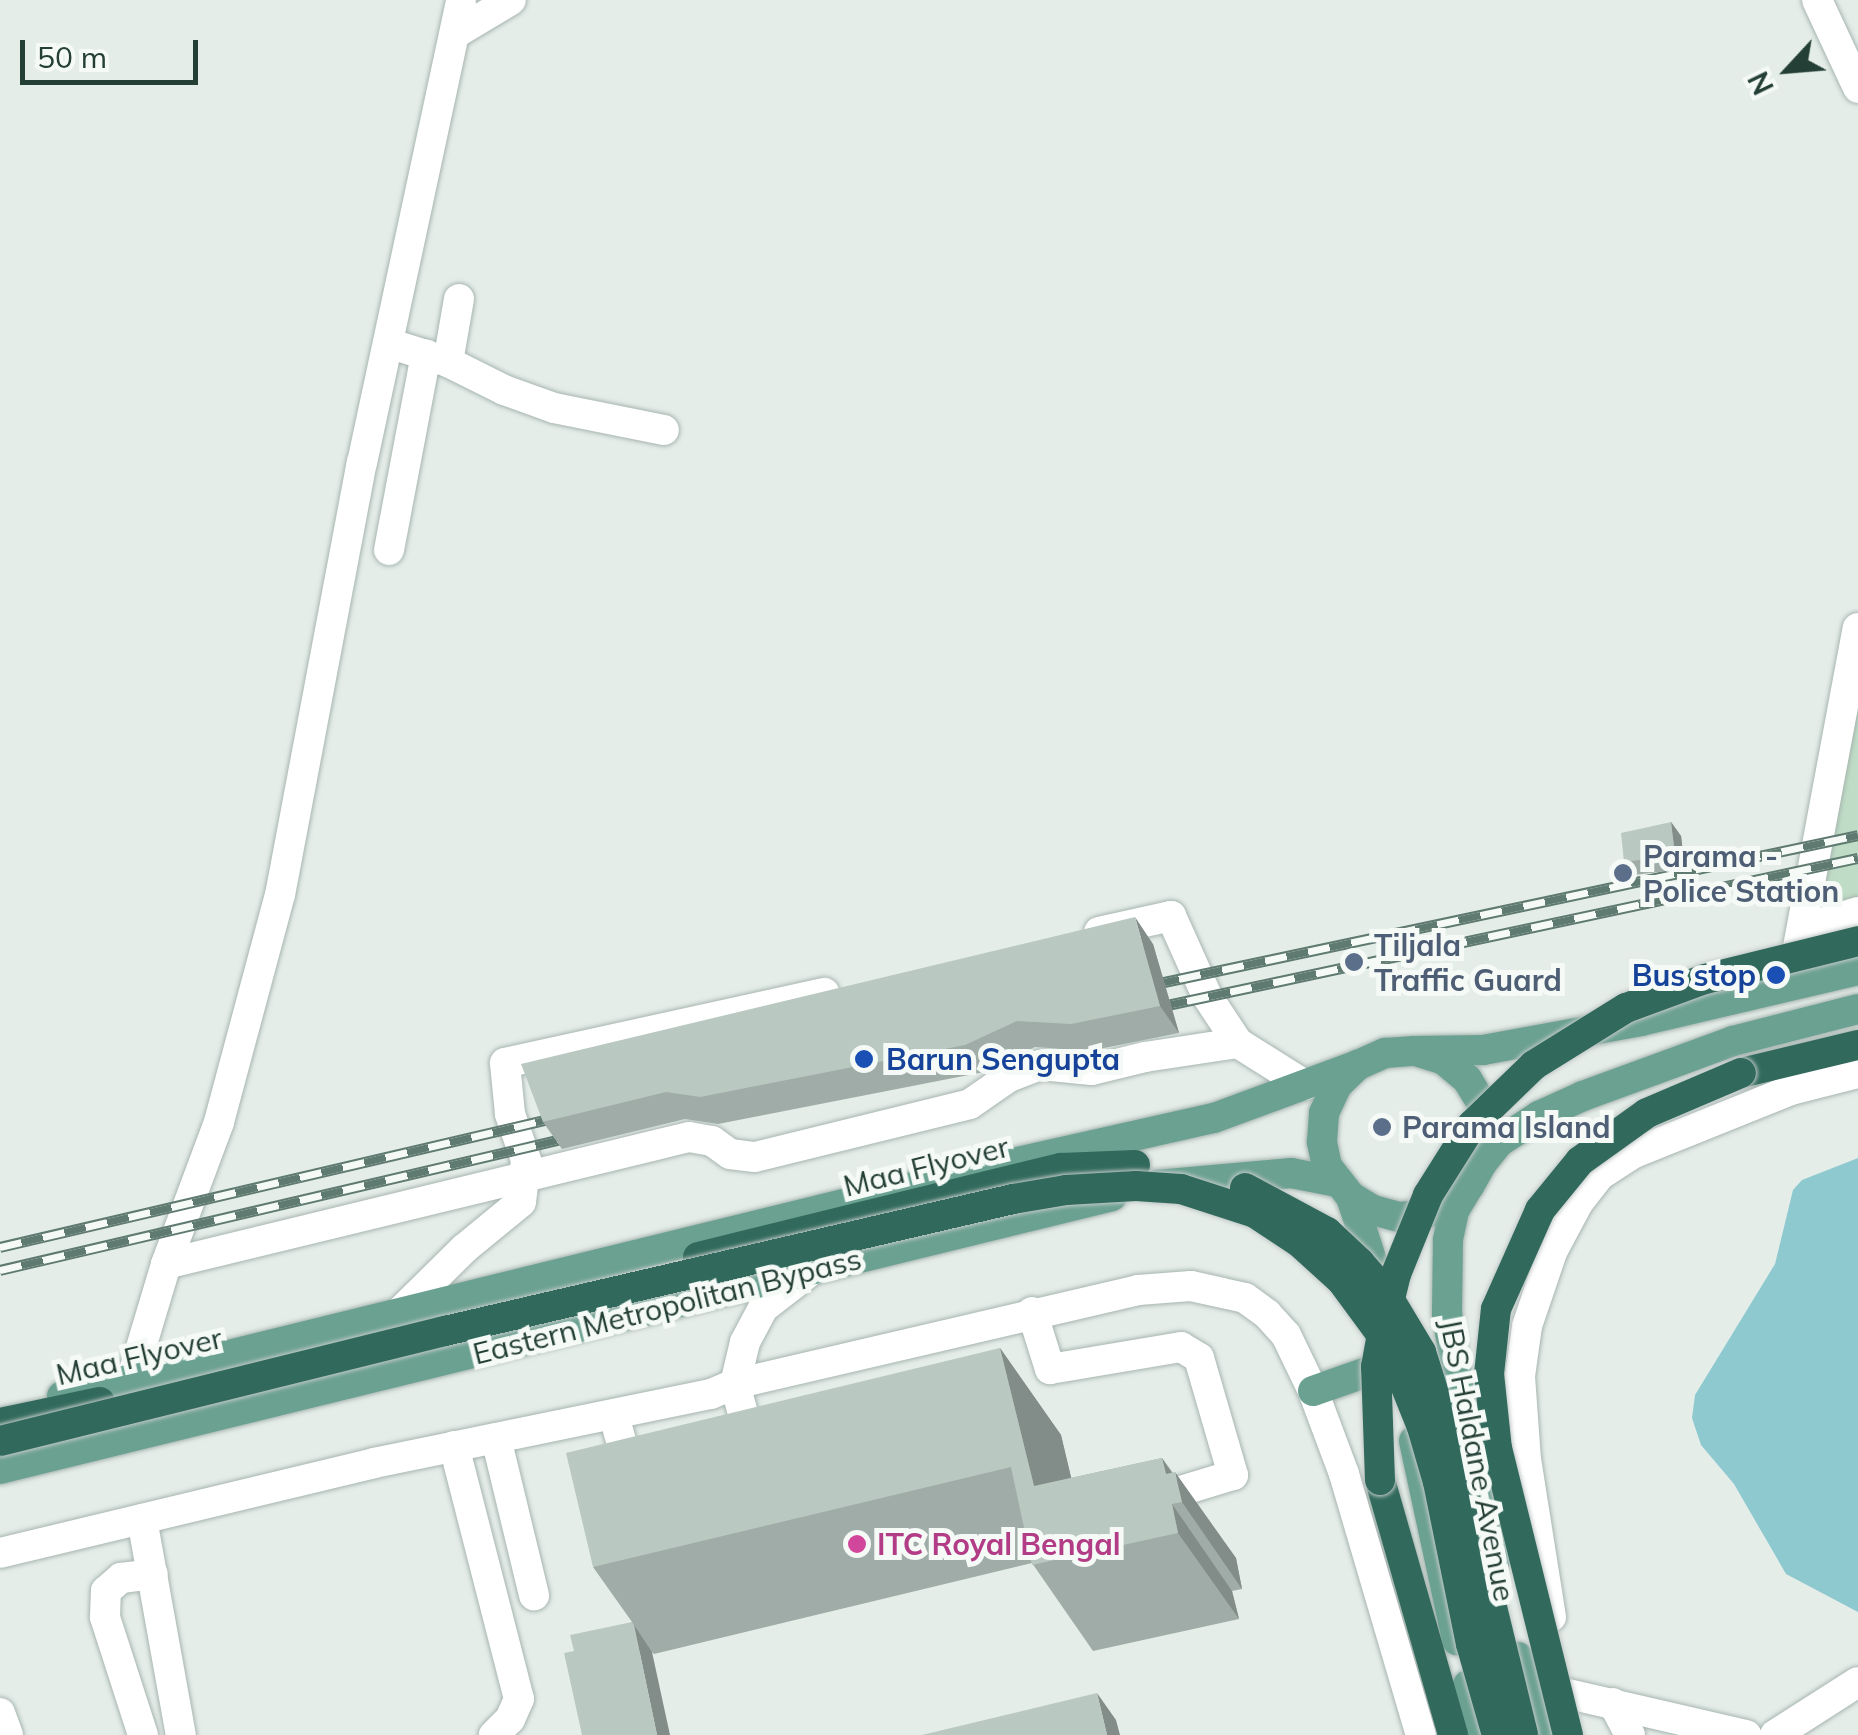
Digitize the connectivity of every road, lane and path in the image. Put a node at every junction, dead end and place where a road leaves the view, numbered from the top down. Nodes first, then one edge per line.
1 (461, 0) edge
2 (512, 0) edge
3 (1817, 0) edge
4 (456, 33) junction
5 (1858, 88) edge
6 (459, 298) dead end
7 (388, 343) junction
8 (437, 358) junction
9 (664, 430) dead end
10 (389, 550) dead end
11 (1858, 628) edge
12 (1858, 912) edge
13 (1805, 928) junction
14 (1078, 936) edge
15 (1858, 941) edge
16 (1858, 970) edge
17 (860, 986) edge
18 (1790, 986) junction
19 (1858, 1009) edge
20 (1238, 1043) junction
21 (1858, 1045) edge
22 (1415, 1051) junction
23 (1358, 1065) junction
24 (1858, 1072) edge
25 (1305, 1085) junction
26 (1476, 1175) junction
27 (524, 1177) junction
28 (1344, 1189) junction
29 (166, 1264) junction
30 (809, 1272) junction
31 (1032, 1312) junction
32 (397, 1315) junction
33 (1398, 1361) junction
34 (131, 1381) junction
35 (735, 1384) junction
36 (1313, 1391) junction
37 (0, 1410) edge
38 (614, 1416) junction
39 (0, 1423) edge
40 (496, 1438) junction
41 (0, 1442) edge
42 (454, 1446) junction
43 (0, 1469) edge
44 (741, 1474) edge
45 (656, 1496) edge
46 (1139, 1504) edge
47 (142, 1519) junction
48 (0, 1552) edge
49 (153, 1574) junction
50 (534, 1595) dead end
51 (1858, 1682) edge
52 (1525, 1684) junction
53 (1568, 1692) junction
54 (1613, 1704) junction
55 (0, 1714) edge
56 (8, 1735) edge
57 (143, 1735) edge
58 (182, 1735) edge
59 (494, 1735) edge
60 (1422, 1735) edge
61 (1453, 1735) edge
62 (1481, 1735) edge
63 (1496, 1735) edge
64 (1522, 1735) edge
65 (1542, 1735) edge
66 (1568, 1735) edge
67 (1579, 1735) edge
68 (1630, 1735) edge
69 (1746, 1735) edge
70 (1775, 1735) edge

1 - 4 street
2 - 4 street
3 - 5 street
4 - 7 street
6 - 8 street
7 - 8 street
7 - 29 street
8 - 9 street
8 - 10 street
11 - 13 street
12 - 13 street
13 - 18 street
14 - 20 street
15 - 61 highway, bridge
16 - 18 main road
17 - 27 street
18 - 22 main road
19 - 26 main road
20 - 25 street
20 - 27 street
21 - 66 highway, bridge
22 - 23 main road
22 - 26 main road
23 - 25 main road
23 - 28 main road
24 - 53 street
25 - 32 main road
26 - 28 main road
26 - 52 main road, JBS Haldane Avenue
27 - 29 street
27 - 32 street
28 - 30 main road, Eastern Metropolitan Bypass
28 - 33 main road, JBS Haldane Avenue
29 - 34 street
30 - 35 street
30 - 43 main road, Eastern Metropolitan Bypass
31 - 35 street
31 - 36 street
31 - 46 street
32 - 34 main road
33 - 36 main road
33 - 62 main road, JBS Haldane Avenue
34 - 37 main road
35 - 38 street
35 - 44 street
36 - 60 street
38 - 40 street
38 - 45 street
39 - 64 highway, Maa Flyover, bridge
40 - 42 street
40 - 50 street
41 - 63 highway, Maa Flyover, bridge
42 - 47 street
42 - 59 street
47 - 48 street
47 - 49 street
49 - 57 street
49 - 58 street
51 - 70 street
52 - 53 street
52 - 65 main road, JBS Haldane Avenue
53 - 54 street
53 - 67 street
54 - 68 street
54 - 69 street
55 - 56 street

